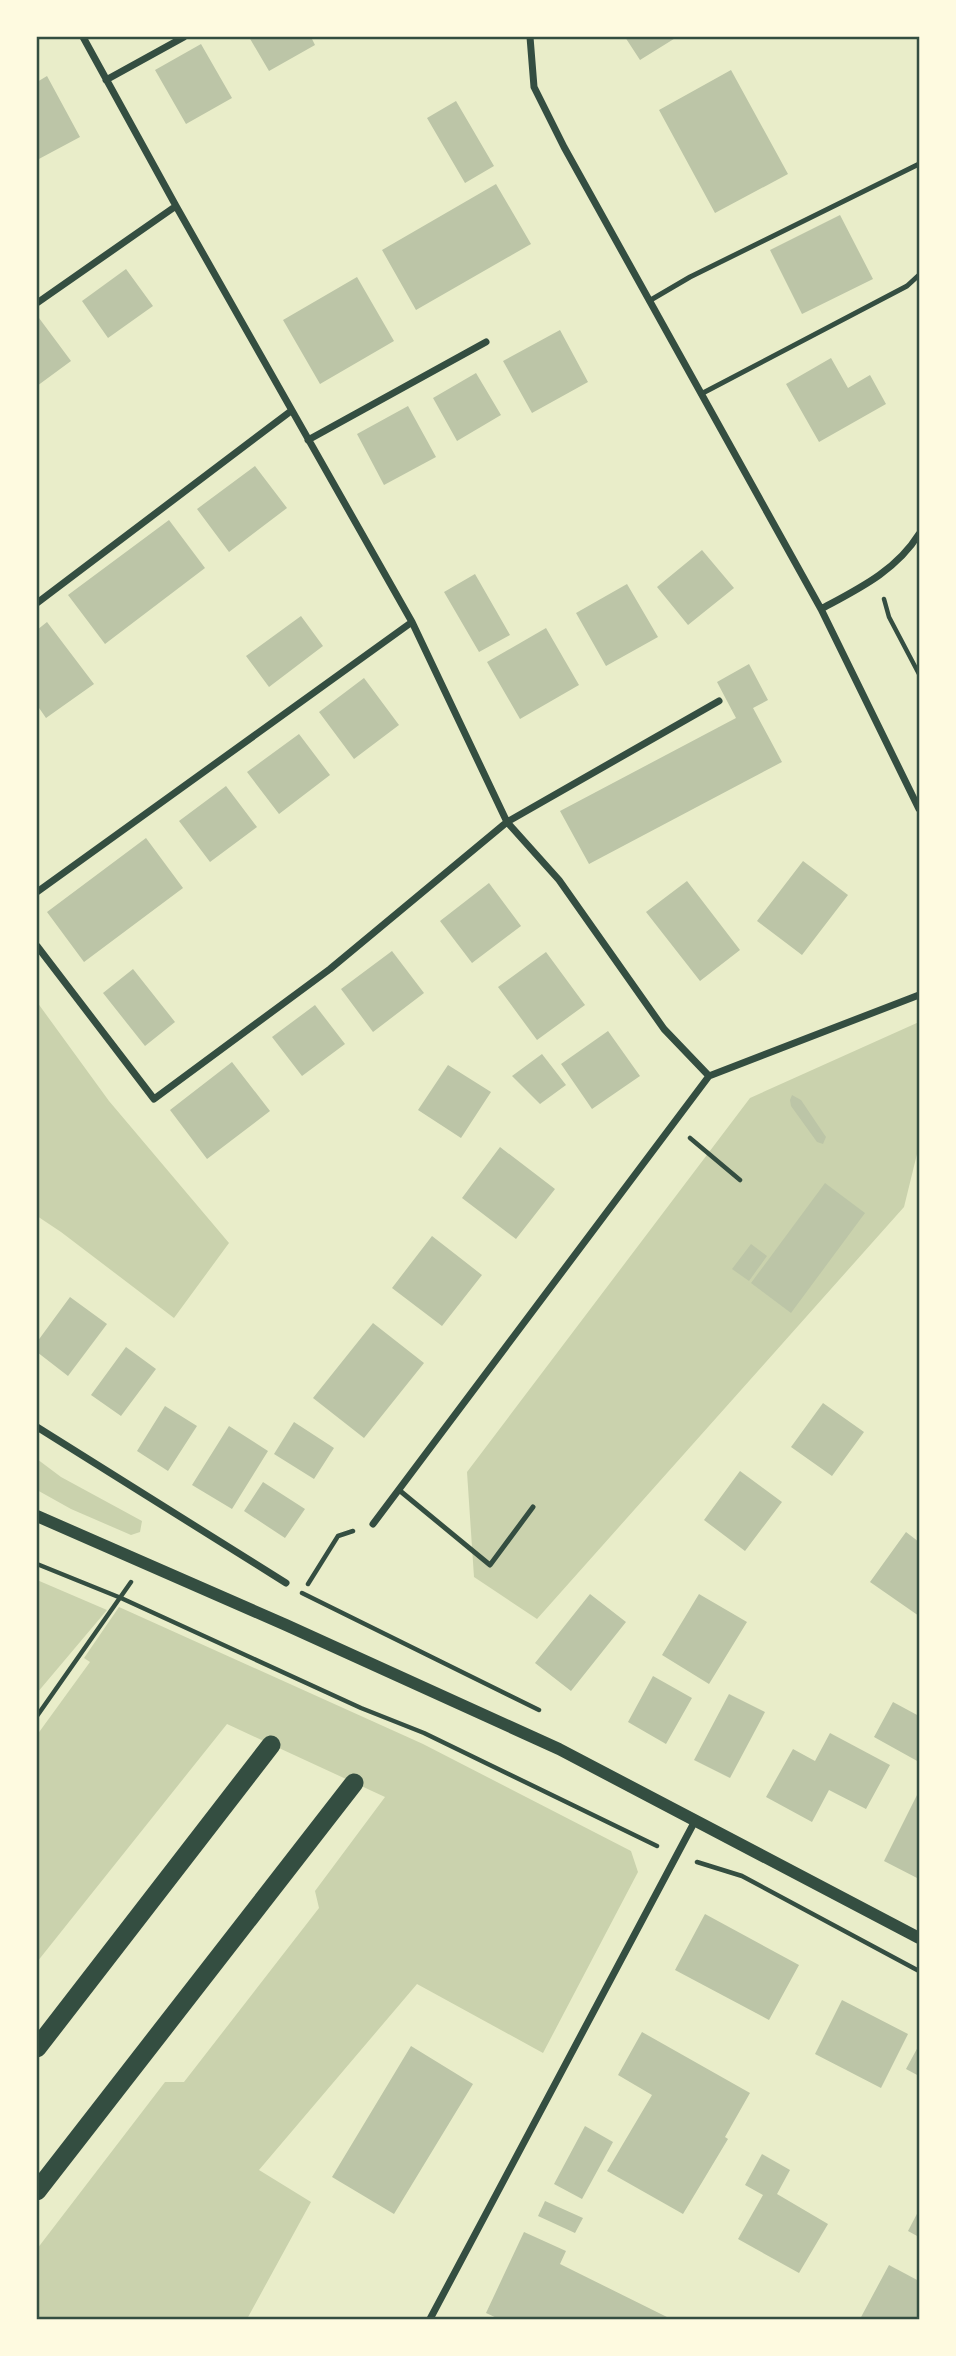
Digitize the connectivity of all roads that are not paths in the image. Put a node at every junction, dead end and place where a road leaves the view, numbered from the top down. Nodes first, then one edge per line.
1 (83, 37) edge
2 (184, 37) edge
3 (530, 37) edge
4 (106, 80) junction
5 (919, 164) edge
6 (176, 206) junction
7 (919, 275) edge
8 (649, 301) junction
9 (37, 303) edge
10 (486, 342) dead end
11 (701, 394) junction
12 (291, 411) junction
13 (308, 440) junction
14 (919, 534) edge
15 (37, 603) edge
16 (821, 609) junction
17 (412, 622) junction
18 (719, 701) dead end
19 (919, 809) edge
20 (507, 822) junction
21 (37, 892) edge
22 (37, 946) edge
23 (919, 995) edge
24 (709, 1076) junction
25 (37, 1427) edge
26 (399, 1490) junction
27 (533, 1507) dead end
28 (37, 1516) edge
29 (373, 1524) road end
30 (286, 1583) dead end
31 (271, 1745) dead end
32 (354, 1783) dead end
33 (696, 1819) junction
34 (919, 1938) edge
35 (37, 2048) edge
36 (37, 2191) edge
37 (430, 2319) edge

1 - 4 street
2 - 4 street
3 - 8 street
4 - 6 street
5 - 8 lane
6 - 9 street
6 - 12 street
7 - 11 lane
8 - 11 street
10 - 13 street
11 - 16 street
12 - 13 street
12 - 15 street
13 - 17 street
14 - 16 street
16 - 19 street
17 - 20 street
17 - 21 street
18 - 20 street
20 - 22 street
20 - 24 street
23 - 24 street
24 - 26 street
25 - 30 street
26 - 27 lane
26 - 29 street
28 - 33 street
31 - 35 highway
32 - 36 highway
33 - 34 street
33 - 37 street

